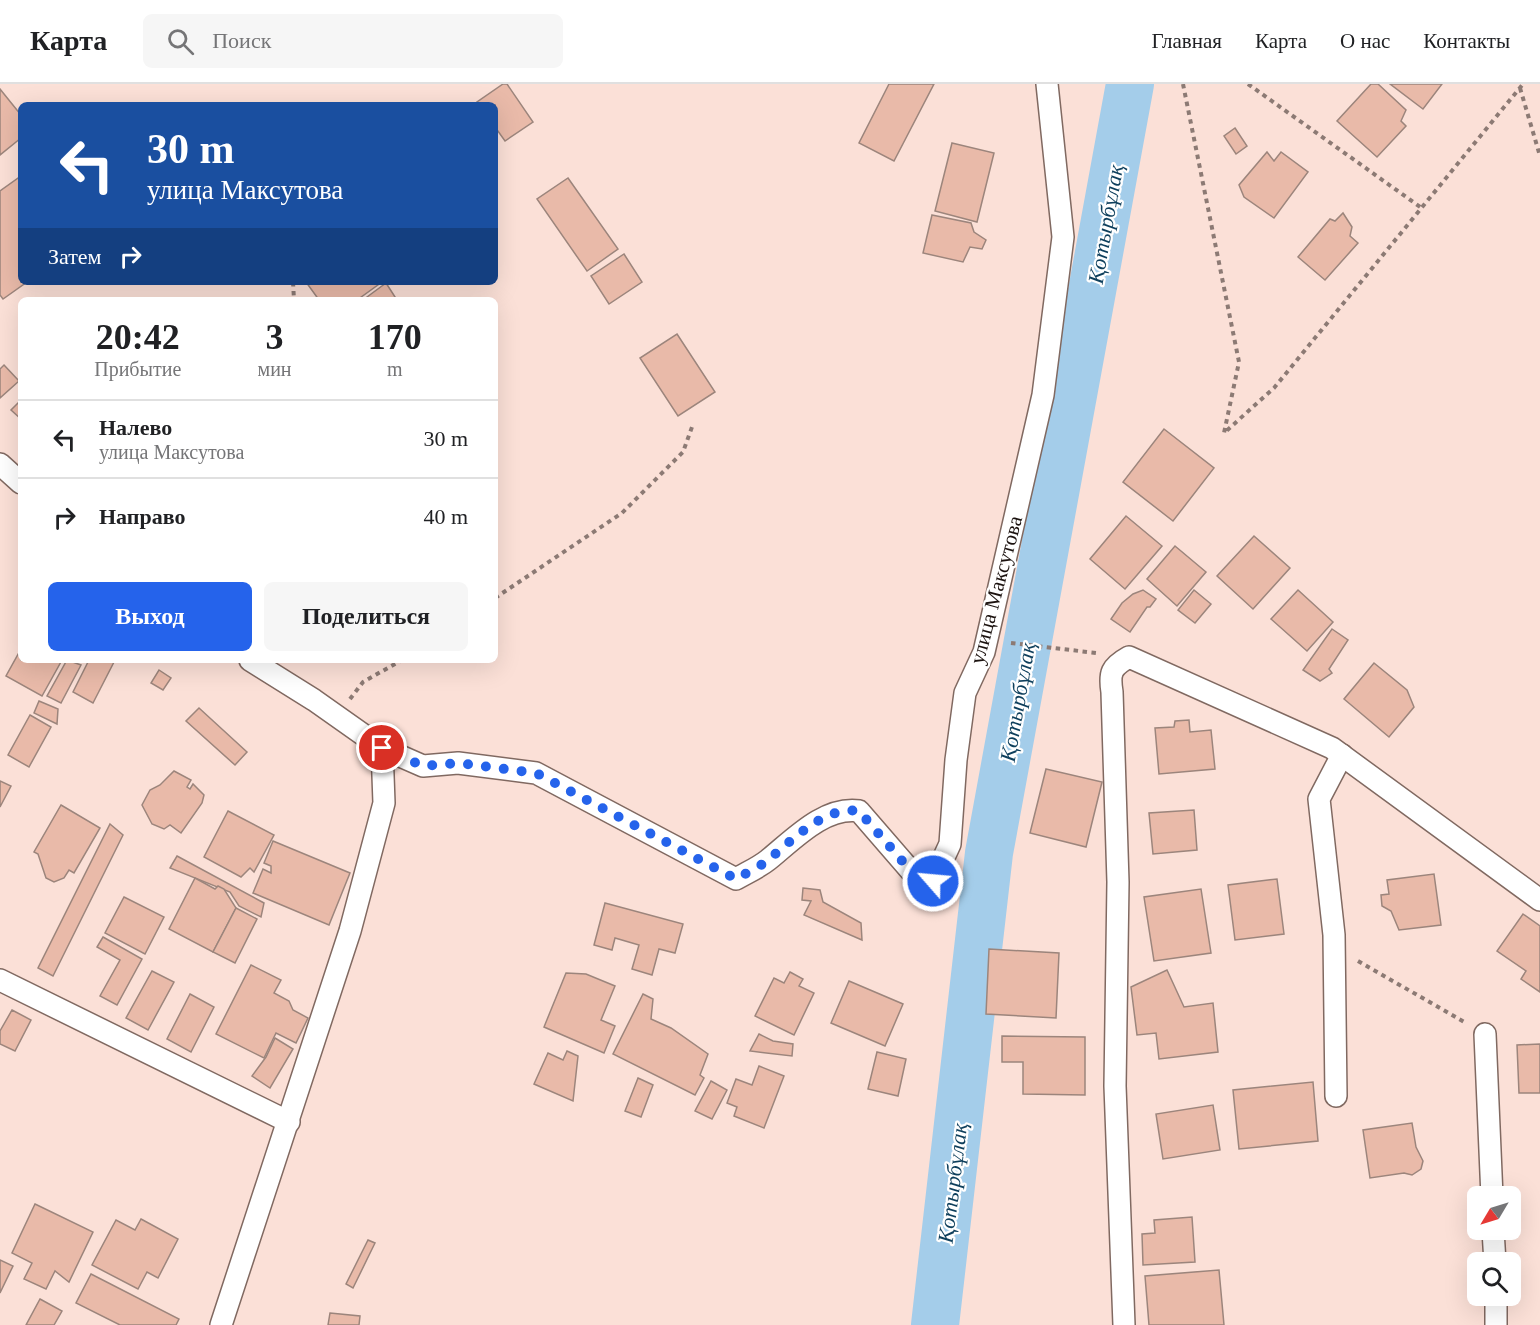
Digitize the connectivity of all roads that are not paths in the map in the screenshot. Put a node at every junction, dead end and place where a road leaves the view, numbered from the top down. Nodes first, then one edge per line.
1 (1047, 84) edge
2 (0, 464) edge
3 (18, 480) edge
4 (255, 663) edge
5 (382, 748) junction
6 (1342, 755) junction
7 (1540, 900) edge
8 (0, 980) edge
9 (1485, 1034) road end
10 (1336, 1096) dead end
11 (289, 1122) junction
12 (1492, 1186) edge
13 (1496, 1306) edge
14 (220, 1325) edge
15 (1124, 1325) edge
16 (1496, 1325) edge

1 - 5 street, улица Максутова
2 - 3 street
4 - 5 street
5 - 11 street
6 - 7 street
6 - 10 street
6 - 15 street
8 - 11 street
9 - 12 street
11 - 14 street
13 - 16 street

